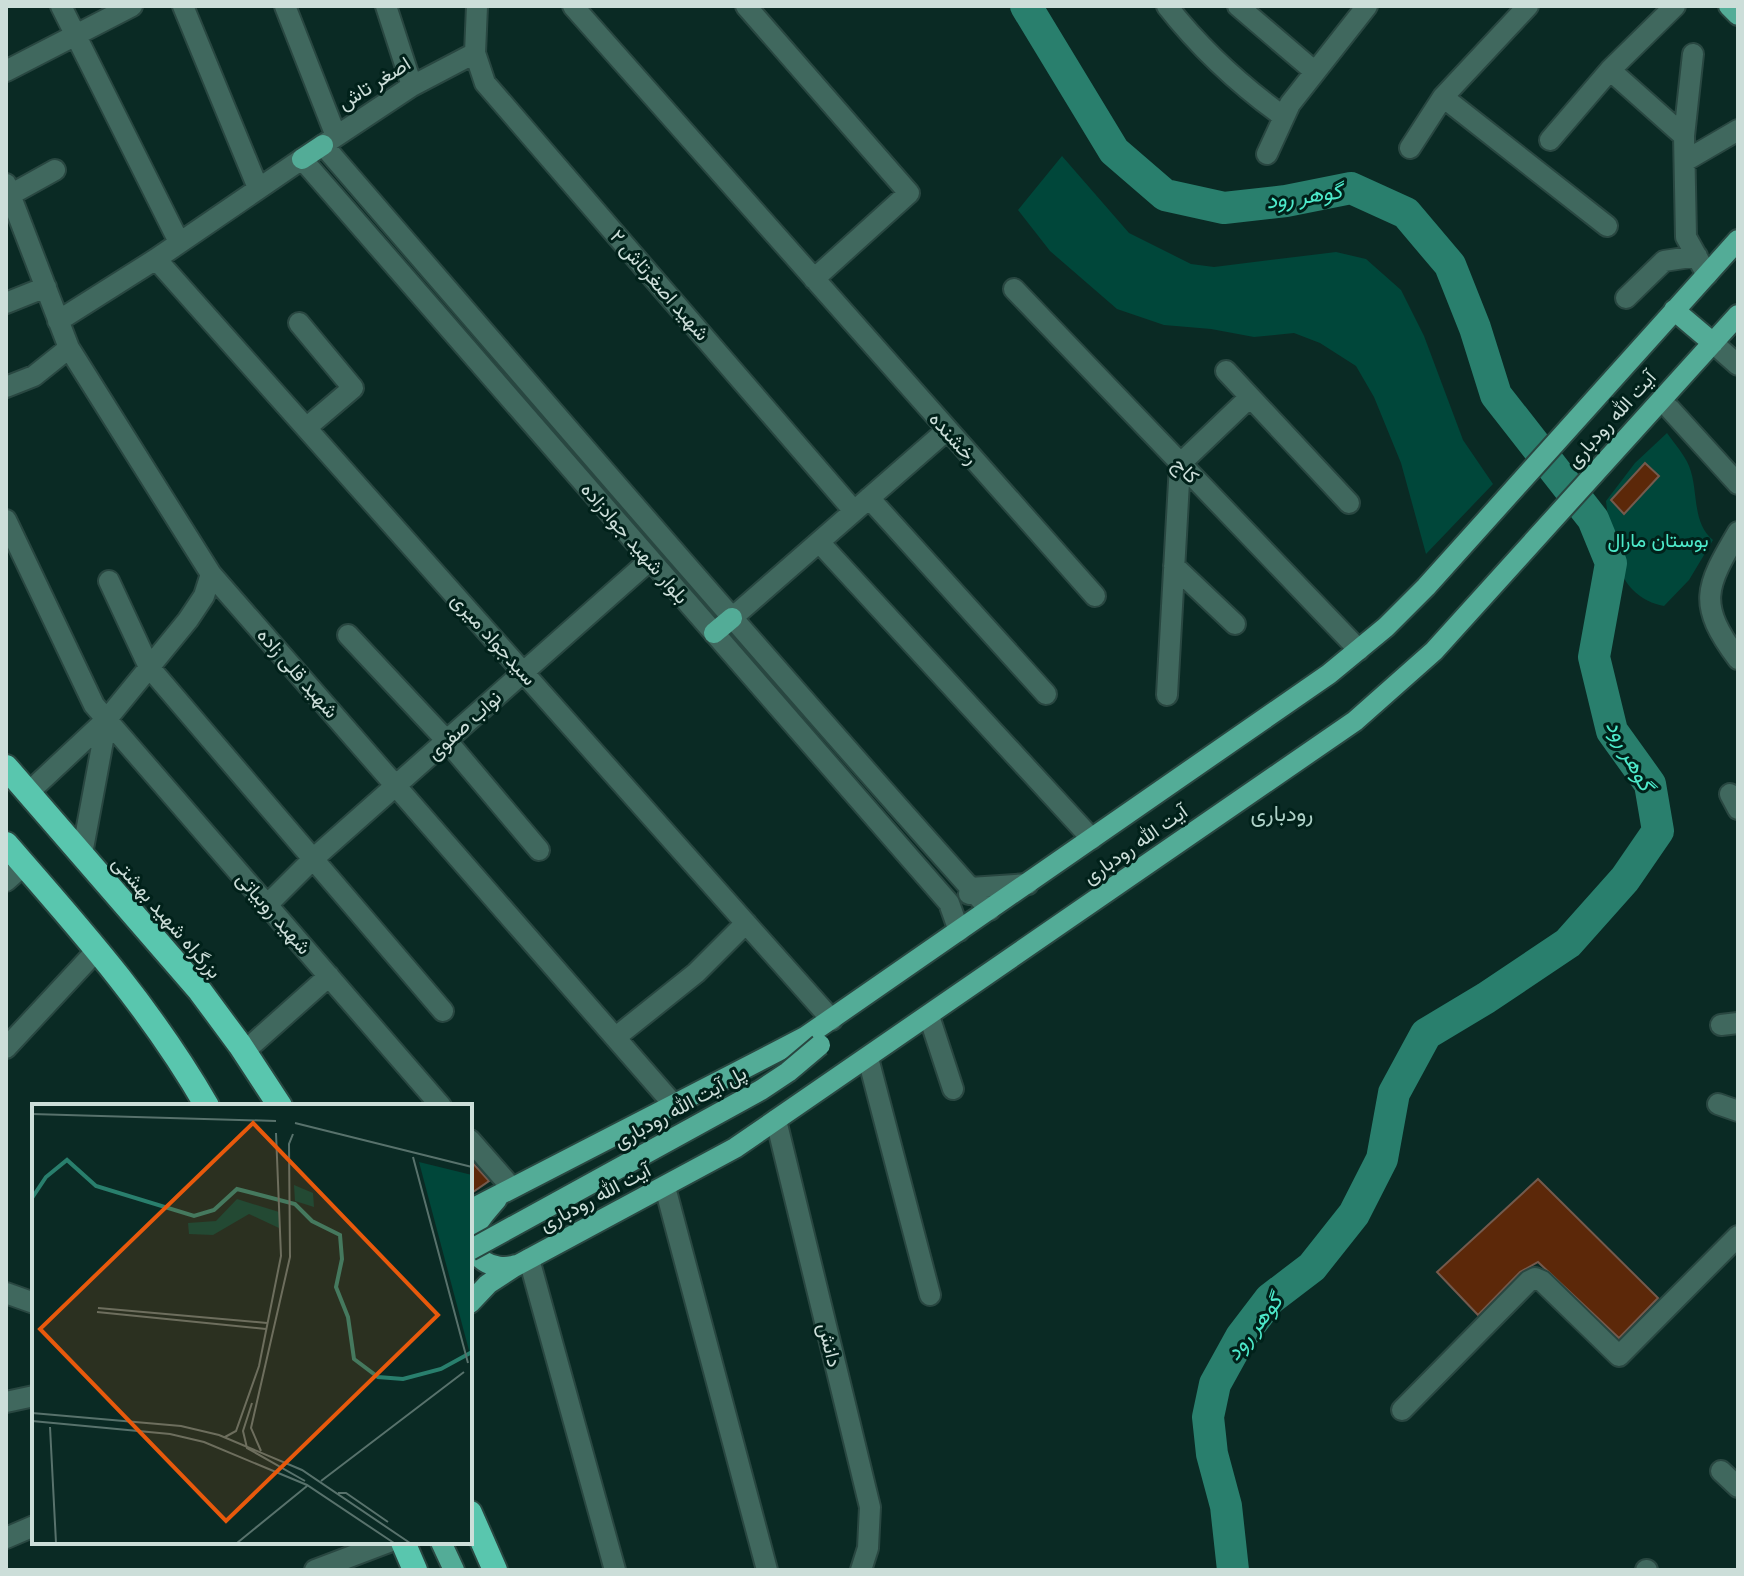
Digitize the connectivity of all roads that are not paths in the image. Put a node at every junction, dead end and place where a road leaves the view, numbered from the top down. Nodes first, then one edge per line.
1 (61, 6) edge
2 (132, 6) edge
3 (183, 6) edge
4 (285, 6) edge
5 (386, 6) edge
6 (477, 6) edge
7 (573, 6) edge
8 (746, 6) edge
9 (1167, 6) edge
10 (1238, 6) edge
11 (1367, 6) edge
12 (1528, 6) edge
13 (1675, 6) edge
14 (1729, 6) edge
15 (1738, 15) edge
16 (76, 34) junction
17 (475, 53) junction
18 (1693, 54) dead end
19 (1610, 70) junction
20 (6, 71) edge
21 (1314, 71) junction
22 (412, 86) junction
23 (1443, 97) junction
24 (1284, 117) junction
25 (1738, 130) edge
26 (1684, 136) junction
27 (330, 140) junction
28 (1550, 140) dead end
29 (1410, 148) dead end
30 (1267, 154) dead end
31 (302, 159) junction
32 (1685, 161) junction
33 (55, 170) dead end
34 (258, 188) junction
35 (8, 190) edge
36 (1607, 226) dead end
37 (1738, 240) edge
38 (179, 242) junction
39 (156, 259) junction
40 (1702, 265) junction
41 (814, 279) junction
42 (46, 287) junction
43 (1014, 289) dead end
44 (1626, 298) dead end
45 (6, 303) edge
46 (1674, 310) junction
47 (1738, 315) edge
48 (58, 321) junction
49 (299, 323) dead end
50 (1713, 343) junction
51 (69, 348) junction
52 (1738, 365) edge
53 (1226, 371) dead end
54 (6, 387) edge
55 (1250, 397) junction
56 (1670, 409) dead end
57 (306, 428) junction
58 (947, 430) junction
59 (1180, 464) junction
60 (1738, 484) edge
61 (1349, 503) dead end
62 (862, 504) junction
63 (6, 520) edge
64 (1738, 532) edge
65 (819, 542) junction
66 (650, 560) junction
67 (1174, 566) junction
68 (211, 574) junction
69 (109, 581) dead end
70 (1095, 596) dead end
71 (732, 618) junction
72 (1235, 624) dead end
73 (714, 633) junction
74 (348, 635) dead end
75 (1359, 650) junction
76 (1738, 659) edge
77 (149, 667) junction
78 (523, 671) junction
79 (1046, 694) dead end
80 (1167, 695) dead end
81 (107, 719) junction
82 (447, 741) junction
83 (6, 767) edge
84 (397, 786) junction
85 (28, 793) junction
86 (1092, 839) junction
87 (6, 844) edge
88 (539, 850) dead end
89 (82, 854) junction
90 (313, 859) junction
91 (15, 873) edge
92 (1028, 884) junction
93 (970, 888) junction
94 (949, 903) junction
95 (267, 905) junction
96 (990, 910) junction
97 (746, 923) junction
98 (959, 931) junction
99 (97, 950) junction
100 (329, 976) junction
101 (894, 977) junction
102 (443, 1011) dead end
103 (929, 1016) junction
104 (832, 1020) junction
105 (616, 1037) junction
106 (6, 1048) edge
107 (245, 1051) junction
108 (868, 1058) junction
109 (953, 1089) dead end
110 (206, 1104) edge
111 (279, 1104) edge
112 (439, 1104) edge
113 (1718, 1104) dead end
114 (674, 1105) junction
115 (1738, 1111) edge
116 (776, 1120) junction
117 (472, 1143) edge
118 (665, 1187) junction
119 (507, 1191) junction
120 (472, 1209) edge
121 (1738, 1236) edge
122 (472, 1249) edge
123 (523, 1262) junction
124 (6, 1293) edge
125 (930, 1295) dead end
126 (472, 1301) edge
127 (32, 1302) edge
128 (32, 1396) edge
129 (6, 1402) edge
130 (1402, 1410) dead end
131 (1721, 1471) dead end
132 (1738, 1487) edge
133 (472, 1518) edge
134 (32, 1527) edge
135 (6, 1538) edge
136 (384, 1544) edge
137 (404, 1544) edge
138 (442, 1544) edge
139 (315, 1570) edge
140 (415, 1570) edge
141 (454, 1570) edge
142 (495, 1570) edge
143 (615, 1570) edge
144 (767, 1570) edge
145 (861, 1570) edge

1 - 16 street
2 - 16 street
3 - 34 street
4 - 27 street
5 - 22 street
6 - 17 street
7 - 41 street, رخشنده
8 - 41 street
9 - 24 street
10 - 21 street
11 - 21 street
12 - 23 street
13 - 19 street
14 - 15 main road
16 - 20 street
16 - 38 street
17 - 22 street, اصغر تاش
17 - 62 street, شهید اصغرتاش ۲
18 - 26 street
19 - 26 street
19 - 28 street
21 - 24 street
22 - 27 street, اصغر تاش
23 - 29 street
23 - 36 street
24 - 30 street
25 - 32 street
26 - 32 street
27 - 31 main road, اصغر تاش
27 - 71 street
31 - 34 street
31 - 66 street, بلوار شهید جوادزاده
32 - 40 street
33 - 35 street
34 - 38 street
35 - 42 street, شهید قلی زاده
37 - 40 main road, آیت الله رودباری
38 - 39 street
39 - 48 street
39 - 57 street, سیدجواد میری
40 - 44 street
40 - 46 main road, آیت الله رودباری
41 - 58 street, رخشنده
42 - 45 street
42 - 48 street, شهید قلی زاده
43 - 59 street, کاج
46 - 50 main road
46 - 75 main road, آیت الله رودباری
47 - 50 main road, آیت الله رودباری
48 - 51 street, شهید قلی زاده
49 - 57 street
50 - 52 street
50 - 103 main road, آیت الله رودباری
51 - 54 street
51 - 68 street, شهید قلی زاده
53 - 55 street
55 - 59 street
55 - 61 street
56 - 60 street
57 - 78 street, سیدجواد میری
58 - 62 street
58 - 70 street, رخشنده
59 - 67 street
59 - 75 street, کاج
62 - 65 street
62 - 79 street, شهید اصغرتاش ۲
63 - 81 street, شهید روبیاتی
64 - 76 street
65 - 71 street
65 - 86 street
66 - 73 street, بلوار شهید جوادزاده
66 - 78 street, نواب صفوی
67 - 72 street
67 - 80 street
68 - 77 street
68 - 84 street, شهید قلی زاده
69 - 77 street
71 - 73 main road
71 - 93 street
73 - 94 street, بلوار شهید جوادزاده
74 - 82 street
75 - 86 main road, آیت الله رودباری
77 - 81 street
77 - 90 street
78 - 82 street, نواب صفوی
78 - 97 street, سیدجواد میری
81 - 85 street
81 - 89 street
81 - 95 street, شهید روبیاتی
82 - 84 street, نواب صفوی
82 - 88 street
83 - 85 highway, بزرگراه شهید بهشتی
84 - 90 street, نواب صفوی
84 - 105 street, شهید قلی زاده
85 - 89 highway, بزرگراه شهید بهشتی
86 - 92 main road, آیت الله رودباری
87 - 91 highway
89 - 107 highway, بزرگراه شهید بهشتی
90 - 95 street, نواب صفوی
90 - 102 street
91 - 99 highway
92 - 93 street
92 - 96 main road, آیت الله رودباری
93 - 94 street
93 - 96 street
94 - 98 street, بلوار شهید جوادزاده
95 - 100 street, شهید روبیاتی
96 - 98 main road, آیت الله رودباری
97 - 104 street, سیدجواد میری
97 - 105 street
98 - 101 main road, آیت الله رودباری
99 - 106 street
99 - 110 highway
100 - 107 street
100 - 112 street, شهید روبیاتی
101 - 104 main road, آیت الله رودباری
101 - 122 main road, پل آیت الله رودباری, bridge
103 - 108 main road, آیت الله رودباری
103 - 109 street
104 - 114 main road, آیت الله رودباری
105 - 114 street, شهید قلی زاده
107 - 111 highway, بزرگراه شهید بهشتی
108 - 116 main road, آیت الله رودباری
108 - 125 street
113 - 115 street
114 - 119 main road, آیت الله رودباری
116 - 118 main road, آیت الله رودباری
116 - 145 street, دانش
117 - 119 street
118 - 123 main road, آیت الله رودباری
118 - 144 street
119 - 120 main road, آیت الله رودباری
119 - 123 main road
121 - 130 street
123 - 126 main road, آیت الله رودباری
123 - 143 street
124 - 127 street
128 - 129 street
131 - 132 street
133 - 142 highway
134 - 135 street
136 - 139 street
137 - 140 highway
138 - 141 main road

